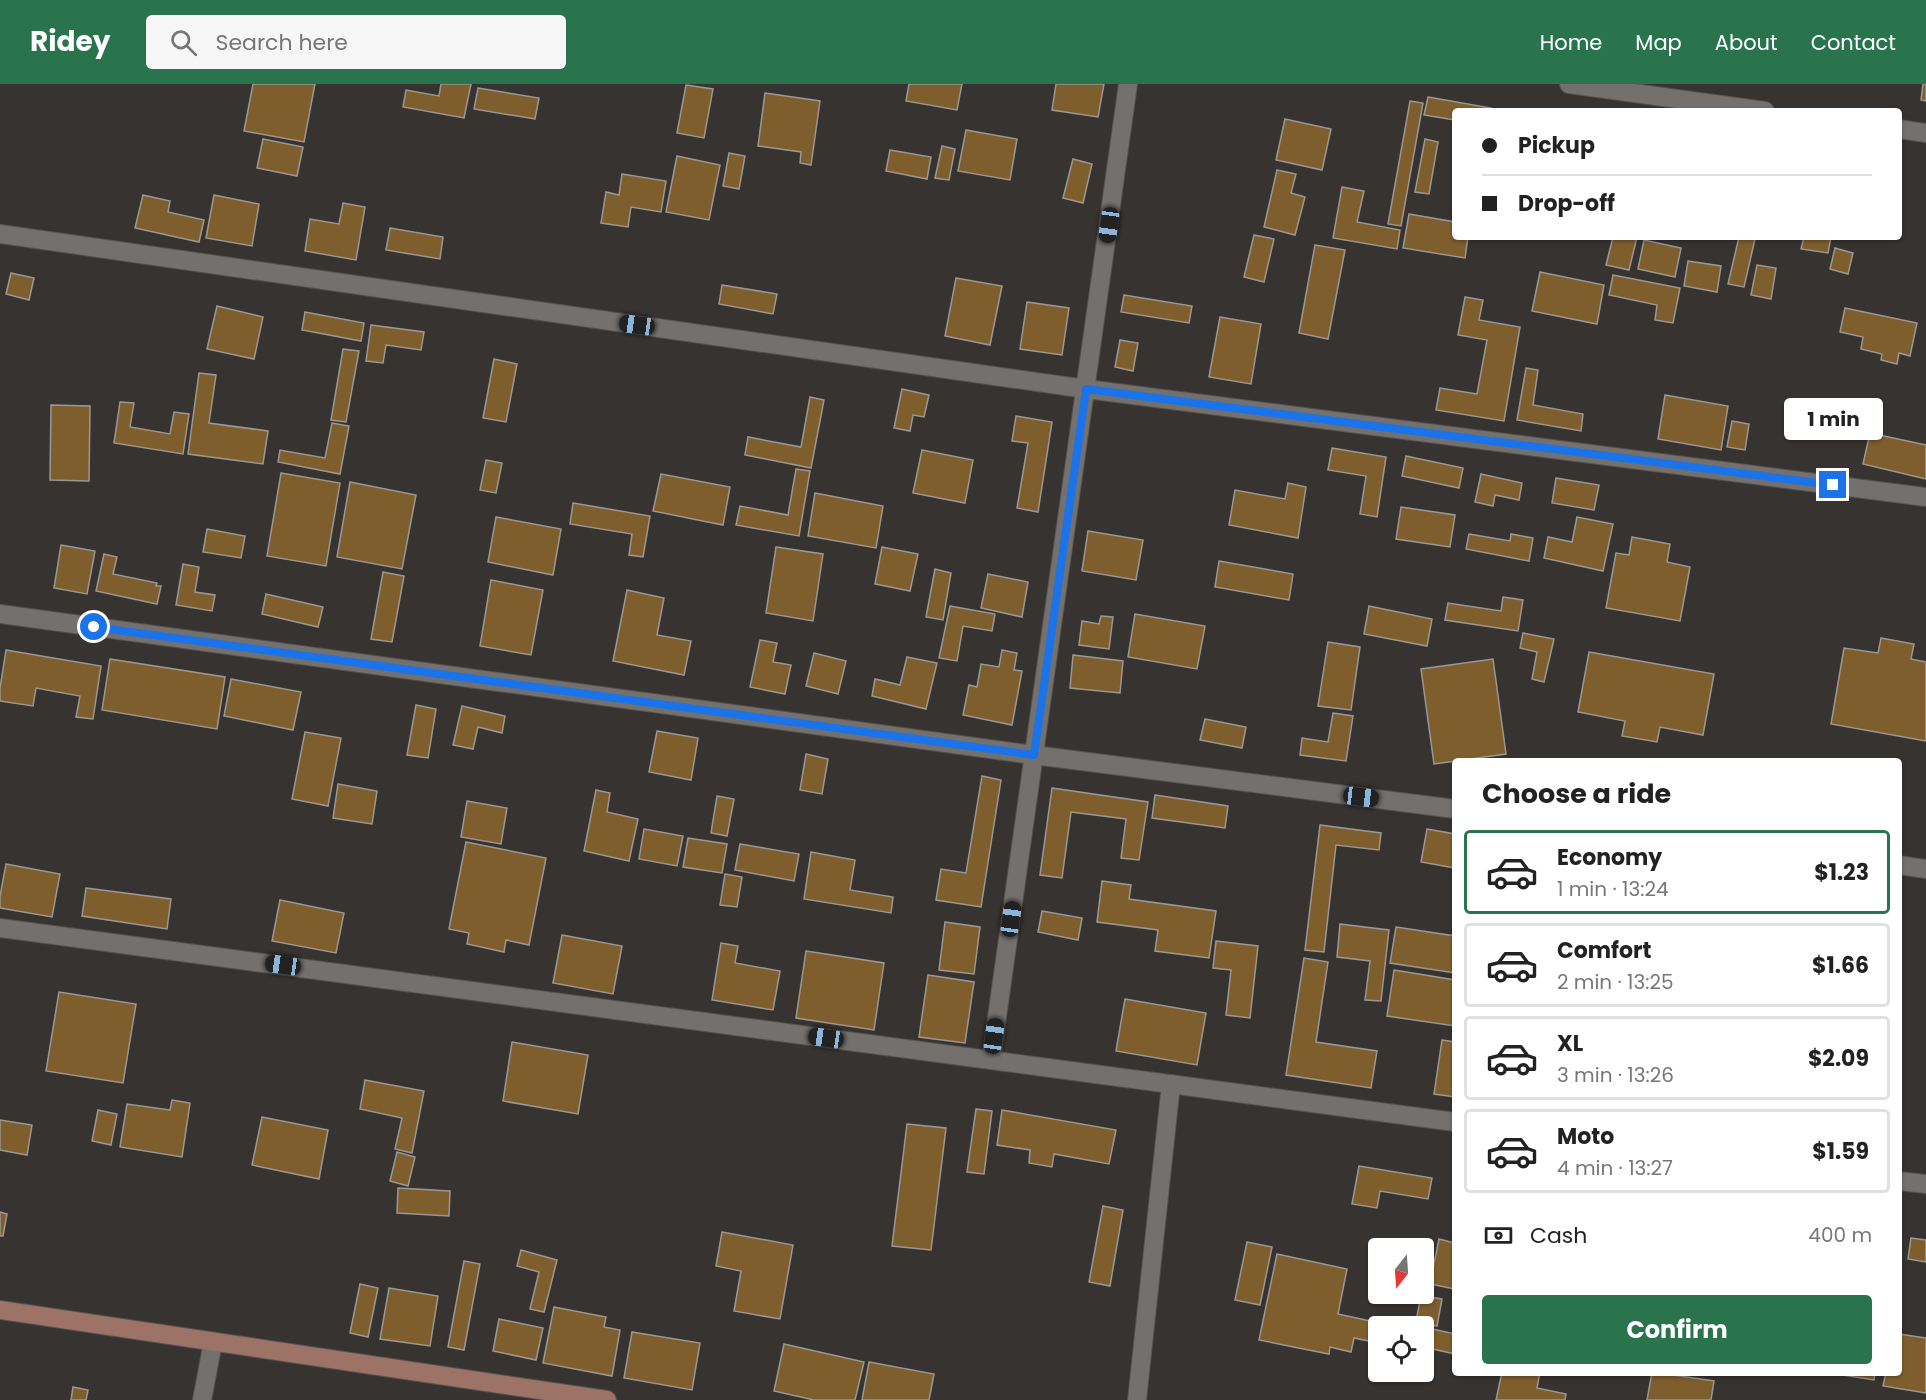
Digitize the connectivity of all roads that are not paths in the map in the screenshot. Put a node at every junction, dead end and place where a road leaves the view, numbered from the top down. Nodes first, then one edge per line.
1 (1128, 84) edge
2 (1569, 84) edge
3 (1744, 108) edge
4 (1902, 129) edge
5 (1926, 133) edge
6 (0, 234) edge
7 (1086, 389) junction
8 (1926, 497) edge
9 (0, 614) edge
10 (1034, 755) junction
11 (1452, 809) edge
12 (1902, 865) edge
13 (1926, 869) edge
14 (0, 928) edge
15 (991, 1060) junction
16 (1171, 1084) junction
17 (1452, 1122) edge
18 (1902, 1181) edge
19 (1926, 1184) edge
20 (0, 1310) edge
21 (213, 1342) junction
22 (202, 1400) edge
23 (607, 1400) edge
24 (1137, 1400) edge

1 - 7 street
2 - 3 street
4 - 5 street
6 - 7 street
7 - 8 street
7 - 10 street
9 - 10 street
10 - 11 street
10 - 15 street
12 - 13 street
14 - 15 street
15 - 16 street
16 - 17 street
16 - 24 street
18 - 19 street
20 - 21 main road
21 - 22 street
21 - 23 main road

